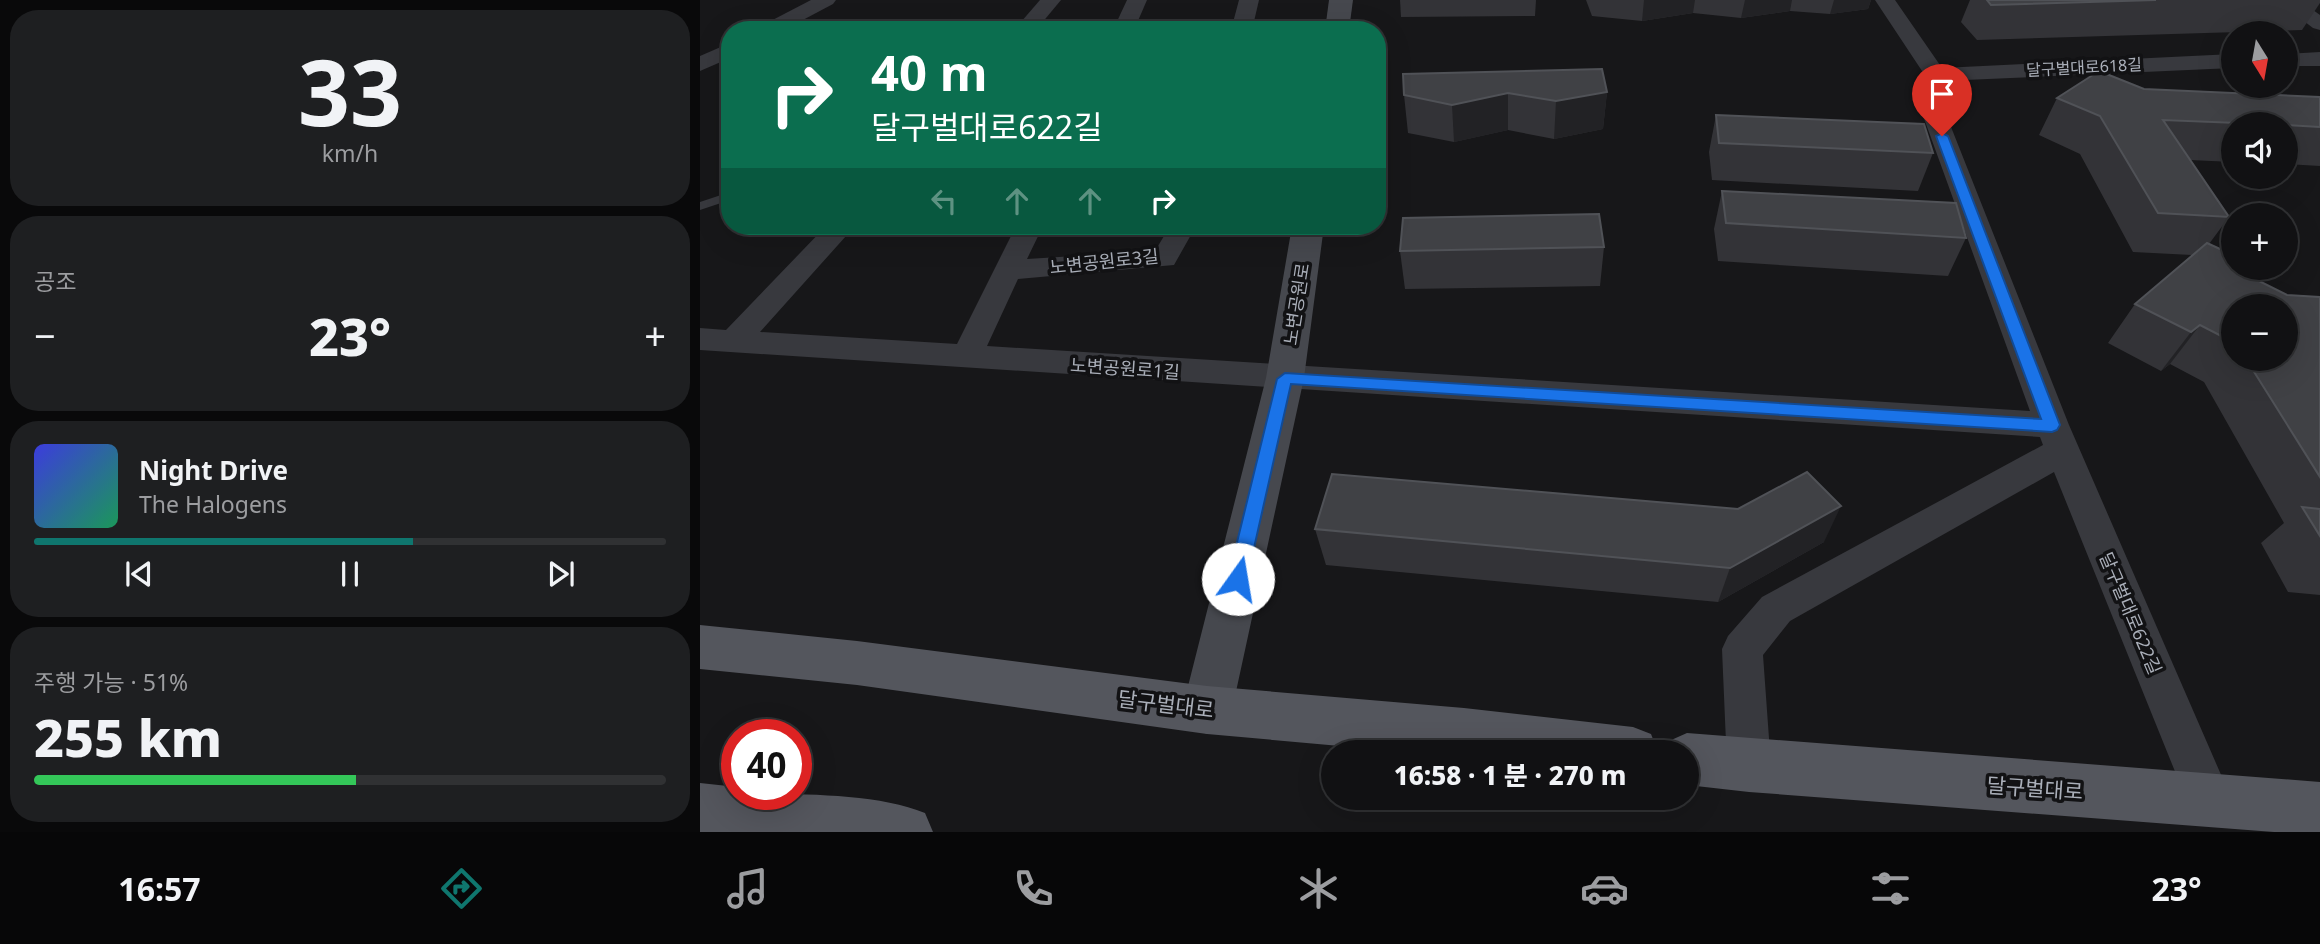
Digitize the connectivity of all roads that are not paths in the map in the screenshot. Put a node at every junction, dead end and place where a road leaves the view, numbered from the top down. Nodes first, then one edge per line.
1 (826, 0) edge
2 (1051, 0) edge
3 (1137, 0) edge
4 (1250, 0) edge
5 (1341, 0) edge
6 (1885, 0) edge
7 (2286, 0) edge
8 (785, 21) edge
9 (1032, 21) edge
10 (1127, 21) edge
11 (1244, 21) edge
12 (1338, 21) edge
13 (2320, 24) edge
14 (721, 54) edge
15 (2320, 59) edge
16 (2298, 60) edge
17 (2221, 62) edge
18 (700, 64) edge
19 (1936, 75) junction
20 (721, 199) edge
21 (700, 206) edge
22 (833, 235) edge
23 (1025, 235) edge
24 (1178, 235) edge
25 (1307, 235) edge
26 (1008, 270) junction
27 (700, 339) edge
28 (733, 342) junction
29 (966, 357) junction
30 (1285, 379) junction
31 (2057, 438) junction
32 (700, 647) edge
33 (1207, 710) junction
34 (1526, 740) edge
35 (1699, 760) edge
36 (1749, 766) junction
37 (2209, 800) junction
38 (2320, 809) edge
39 (700, 810) edge
40 (906, 832) edge

1 - 8 street
2 - 9 street
3 - 10 street
4 - 11 street
5 - 12 street
6 - 19 street
7 - 13 street
14 - 18 street
15 - 16 street
17 - 19 street, 달구벌대로618길
19 - 31 street, 달구벌대로622길
20 - 21 lane
22 - 28 street
23 - 26 street
24 - 26 street, 노변공원로3길
25 - 30 street, 노변공원로
26 - 29 street
27 - 28 street, 노변공원로1길
28 - 29 street, 노변공원로1길
29 - 30 street, 노변공원로1길
30 - 31 street
30 - 33 street, 노변공원로
31 - 36 street
31 - 37 street, 달구벌대로622길
32 - 33 main road, 달구벌대로
33 - 34 main road, 달구벌대로
35 - 36 main road, 달구벌대로
36 - 37 main road, 달구벌대로
37 - 38 main road, 달구벌대로
39 - 40 main road

